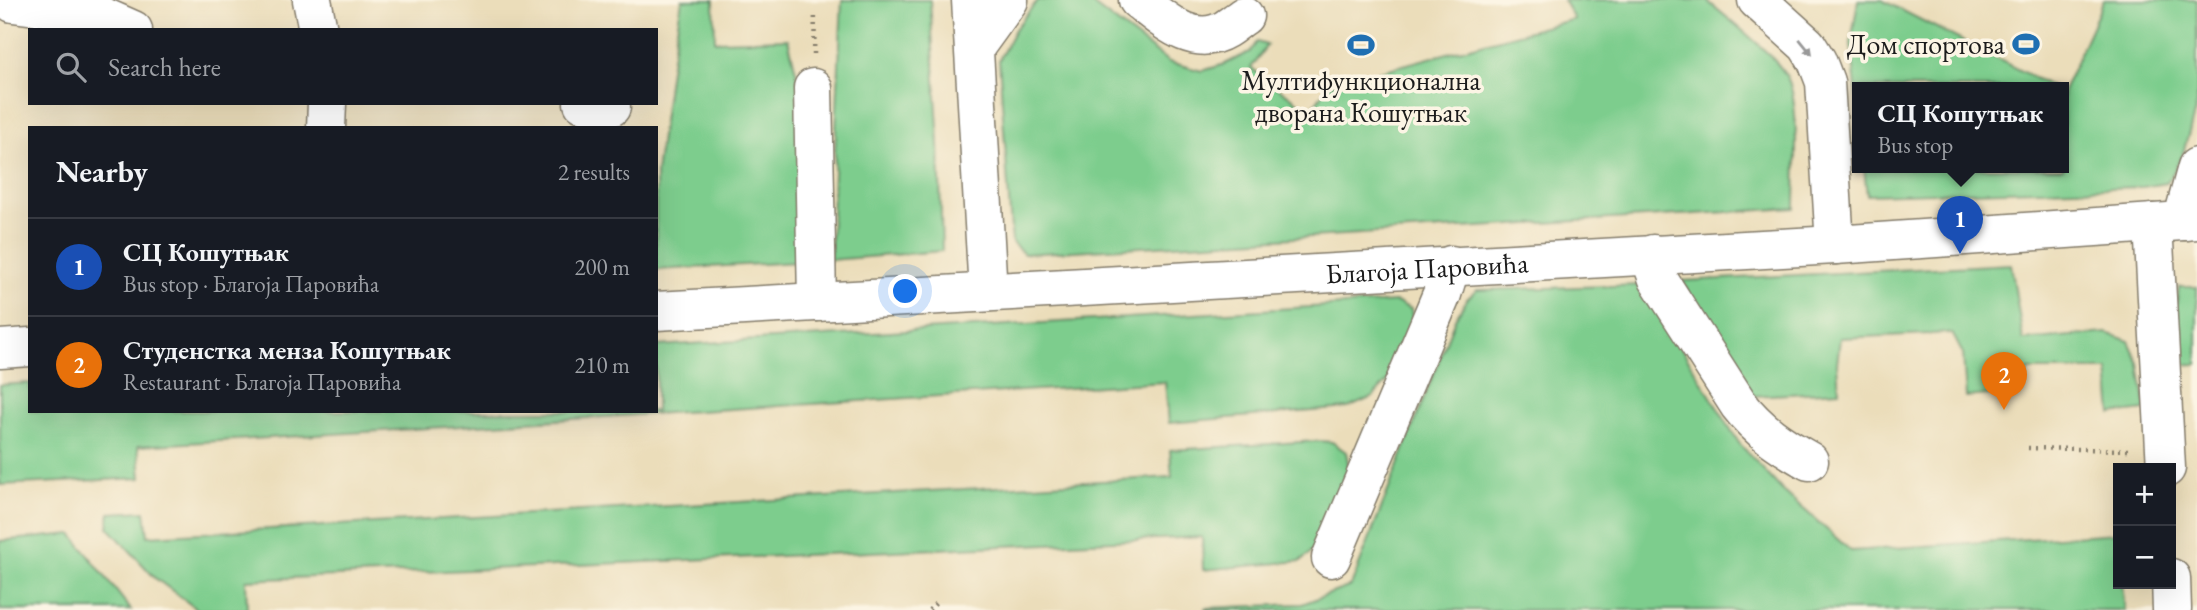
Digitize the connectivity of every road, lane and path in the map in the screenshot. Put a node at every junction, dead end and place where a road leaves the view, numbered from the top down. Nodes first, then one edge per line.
1 (312, 0) edge
2 (971, 0) edge
3 (1009, 0) edge
4 (1138, 0) edge
5 (1757, 0) edge
6 (13, 3) dead end
7 (1244, 16) dead end
8 (128, 28) edge
9 (318, 28) edge
10 (975, 47) junction
11 (813, 88) dead end
12 (327, 105) edge
13 (326, 126) edge
14 (2197, 167) edge
15 (2179, 221) edge
16 (1835, 245) junction
17 (1653, 254) junction
18 (1451, 265) junction
19 (988, 292) junction
20 (817, 302) junction
21 (658, 311) edge
22 (28, 346) edge
23 (0, 349) edge
24 (2028, 448) dead end
25 (2114, 450) dead end
26 (1809, 461) dead end
27 (2166, 463) edge
28 (1331, 558) dead end
29 (2171, 589) edge
30 (936, 603) dead end
31 (929, 610) edge
32 (2172, 610) edge

1 - 9 main road
2 - 10 main road
3 - 10 main road
4 - 7 main road
5 -> 16 main road
6 - 8 main road
10 - 19 main road
11 - 20 main road
12 - 13 main road
14 - 15 main road
15 - 16 main road, Благоја Паровића
15 - 27 main road
16 - 17 main road, Благоја Паровића
17 - 18 main road, Благоја Паровића
17 - 26 main road
18 - 19 main road, Благоја Паровића
18 - 28 main road
19 - 20 main road, Благоја Паровића
20 - 21 main road, Благоја Паровића
22 - 23 main road
24 - 25 path
29 - 32 main road
30 - 31 path

